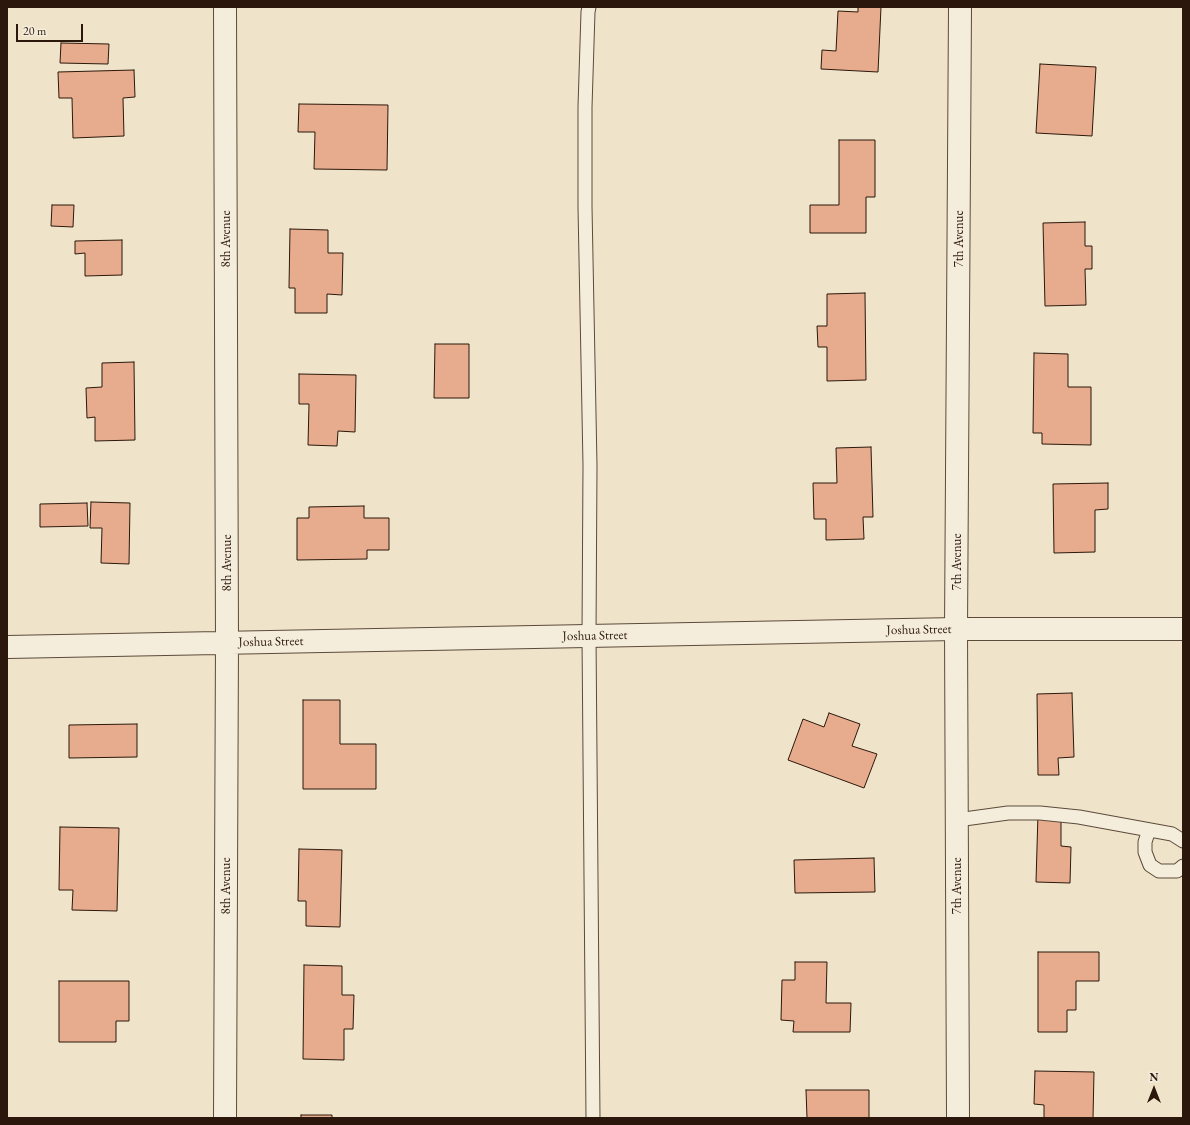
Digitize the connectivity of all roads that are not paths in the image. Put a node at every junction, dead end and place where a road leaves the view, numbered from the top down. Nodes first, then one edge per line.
1 (226, 7) edge
2 (589, 7) edge
3 (960, 7) edge
4 (956, 629) junction
5 (1183, 629) edge
6 (589, 636) junction
7 (227, 643) junction
8 (7, 647) edge
9 (957, 820) junction
10 (1149, 830) junction
11 (1183, 841) edge
12 (1183, 866) edge
13 (225, 1118) edge
14 (593, 1118) edge
15 (958, 1118) edge

1 - 7 street, 8th Avenue
2 - 6 lane
3 - 4 street, 7th Avenue
4 - 5 street, Joshua Street
4 - 6 street, Joshua Street
4 - 9 street, 7th Avenue
6 - 7 street, Joshua Street
6 - 14 lane
7 - 8 street, Joshua Street
7 - 13 street, 8th Avenue
9 - 10 lane
9 - 15 street, 7th Avenue
10 - 11 lane
10 - 12 lane

